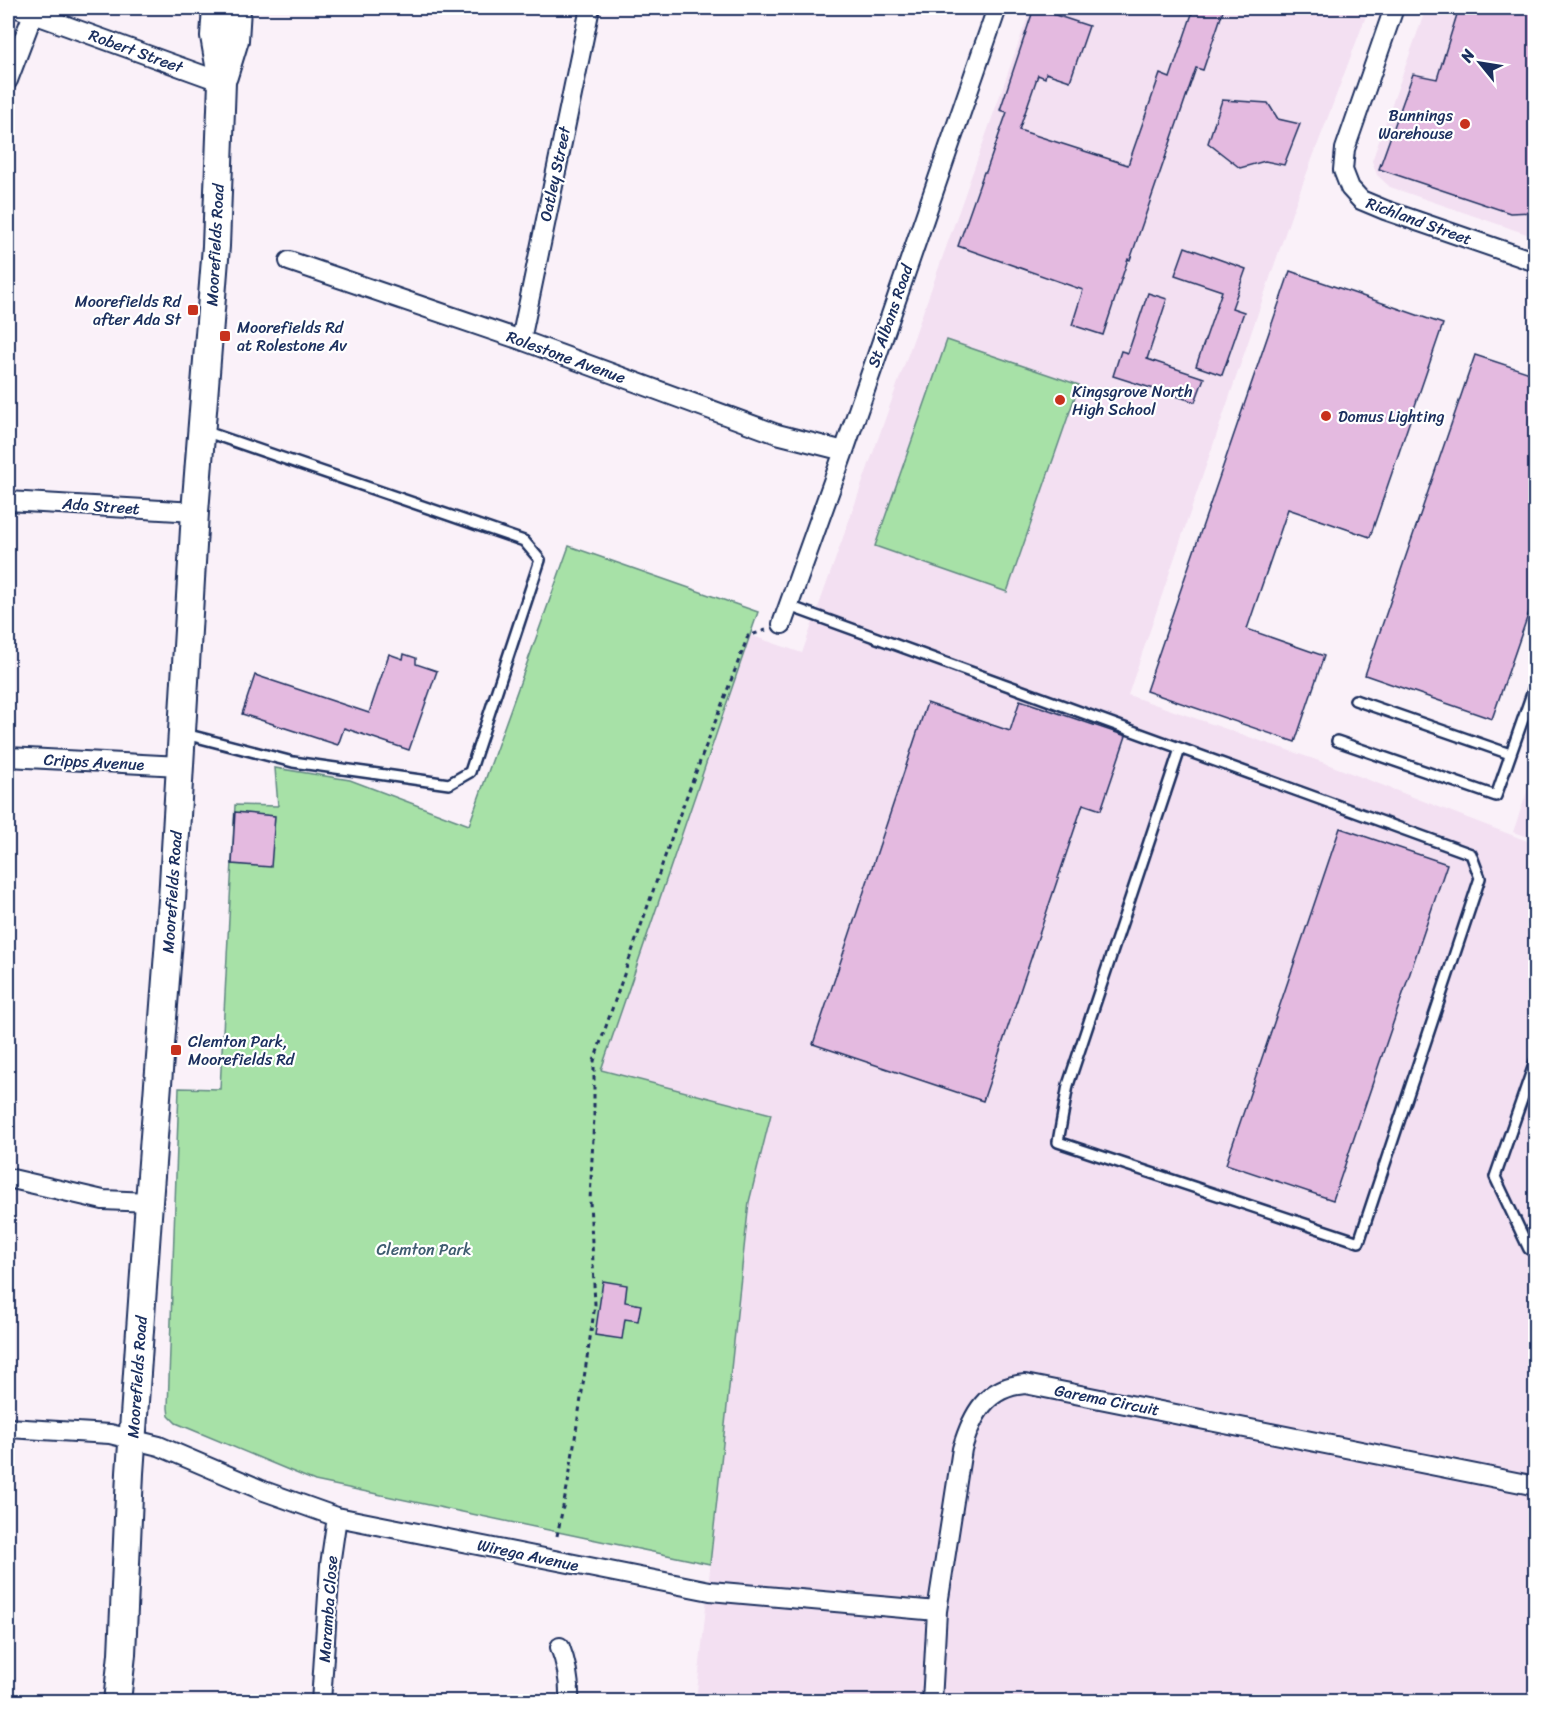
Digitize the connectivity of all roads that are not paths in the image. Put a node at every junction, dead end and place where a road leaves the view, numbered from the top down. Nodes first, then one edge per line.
1 (216, 8) edge
2 (237, 8) edge
3 (590, 8) edge
4 (997, 8) edge
5 (1394, 8) edge
6 (25, 11) edge
7 (8, 81) edge
8 (222, 82) junction
9 (289, 261) dead end
10 (1536, 262) edge
11 (521, 340) junction
12 (201, 430) junction
13 (844, 451) junction
14 (8, 501) edge
15 (195, 512) junction
16 (789, 606) junction
17 (782, 624) road end
18 (1536, 682) edge
19 (1355, 700) dead end
20 (182, 733) junction
21 (1337, 741) dead end
22 (1180, 749) junction
23 (1510, 754) junction
24 (8, 758) edge
25 (180, 766) junction
26 (1536, 1059) edge
27 (8, 1178) edge
28 (149, 1202) junction
29 (1536, 1251) edge
30 (8, 1428) edge
31 (133, 1439) junction
32 (1536, 1486) edge
33 (337, 1517) junction
34 (937, 1611) junction
35 (560, 1647) dead end
36 (117, 1701) edge
37 (321, 1701) edge
38 (569, 1701) edge
39 (932, 1701) edge

1 - 8 main road, Moorefields Road
2 - 8 main road, Moorefields Road
3 - 11 street, Oatley Street
4 - 13 street, St Albans Road
5 - 10 street, Richland Street
6 - 7 street
6 - 8 street, Robert Street
8 - 12 main road, Moorefields Road
9 - 11 street, Rolestone Avenue
11 - 13 street, Rolestone Avenue
12 - 15 main road, Moorefields Road
12 - 20 lane
13 - 16 street, St Albans Road
14 - 15 street, Ada Street
15 - 20 main road, Moorefields Road
16 - 17 street, St Albans Road
16 - 22 lane
18 - 23 lane
19 - 23 lane
20 - 25 main road, Moorefields Road
21 - 23 lane
22 - 22 lane
24 - 25 street, Cripps Avenue
25 - 28 main road, Moorefields Road
26 - 29 lane
27 - 28 street
28 - 31 main road, Moorefields Road
30 - 31 street, Wirega Avenue
31 - 33 street, Wirega Avenue
31 - 36 main road, Moorefields Road
32 - 34 street, Garema Circuit
33 - 34 street, Wirega Avenue
33 - 37 street, Maramba Close
34 - 39 street, Garema Circuit
35 - 38 street

